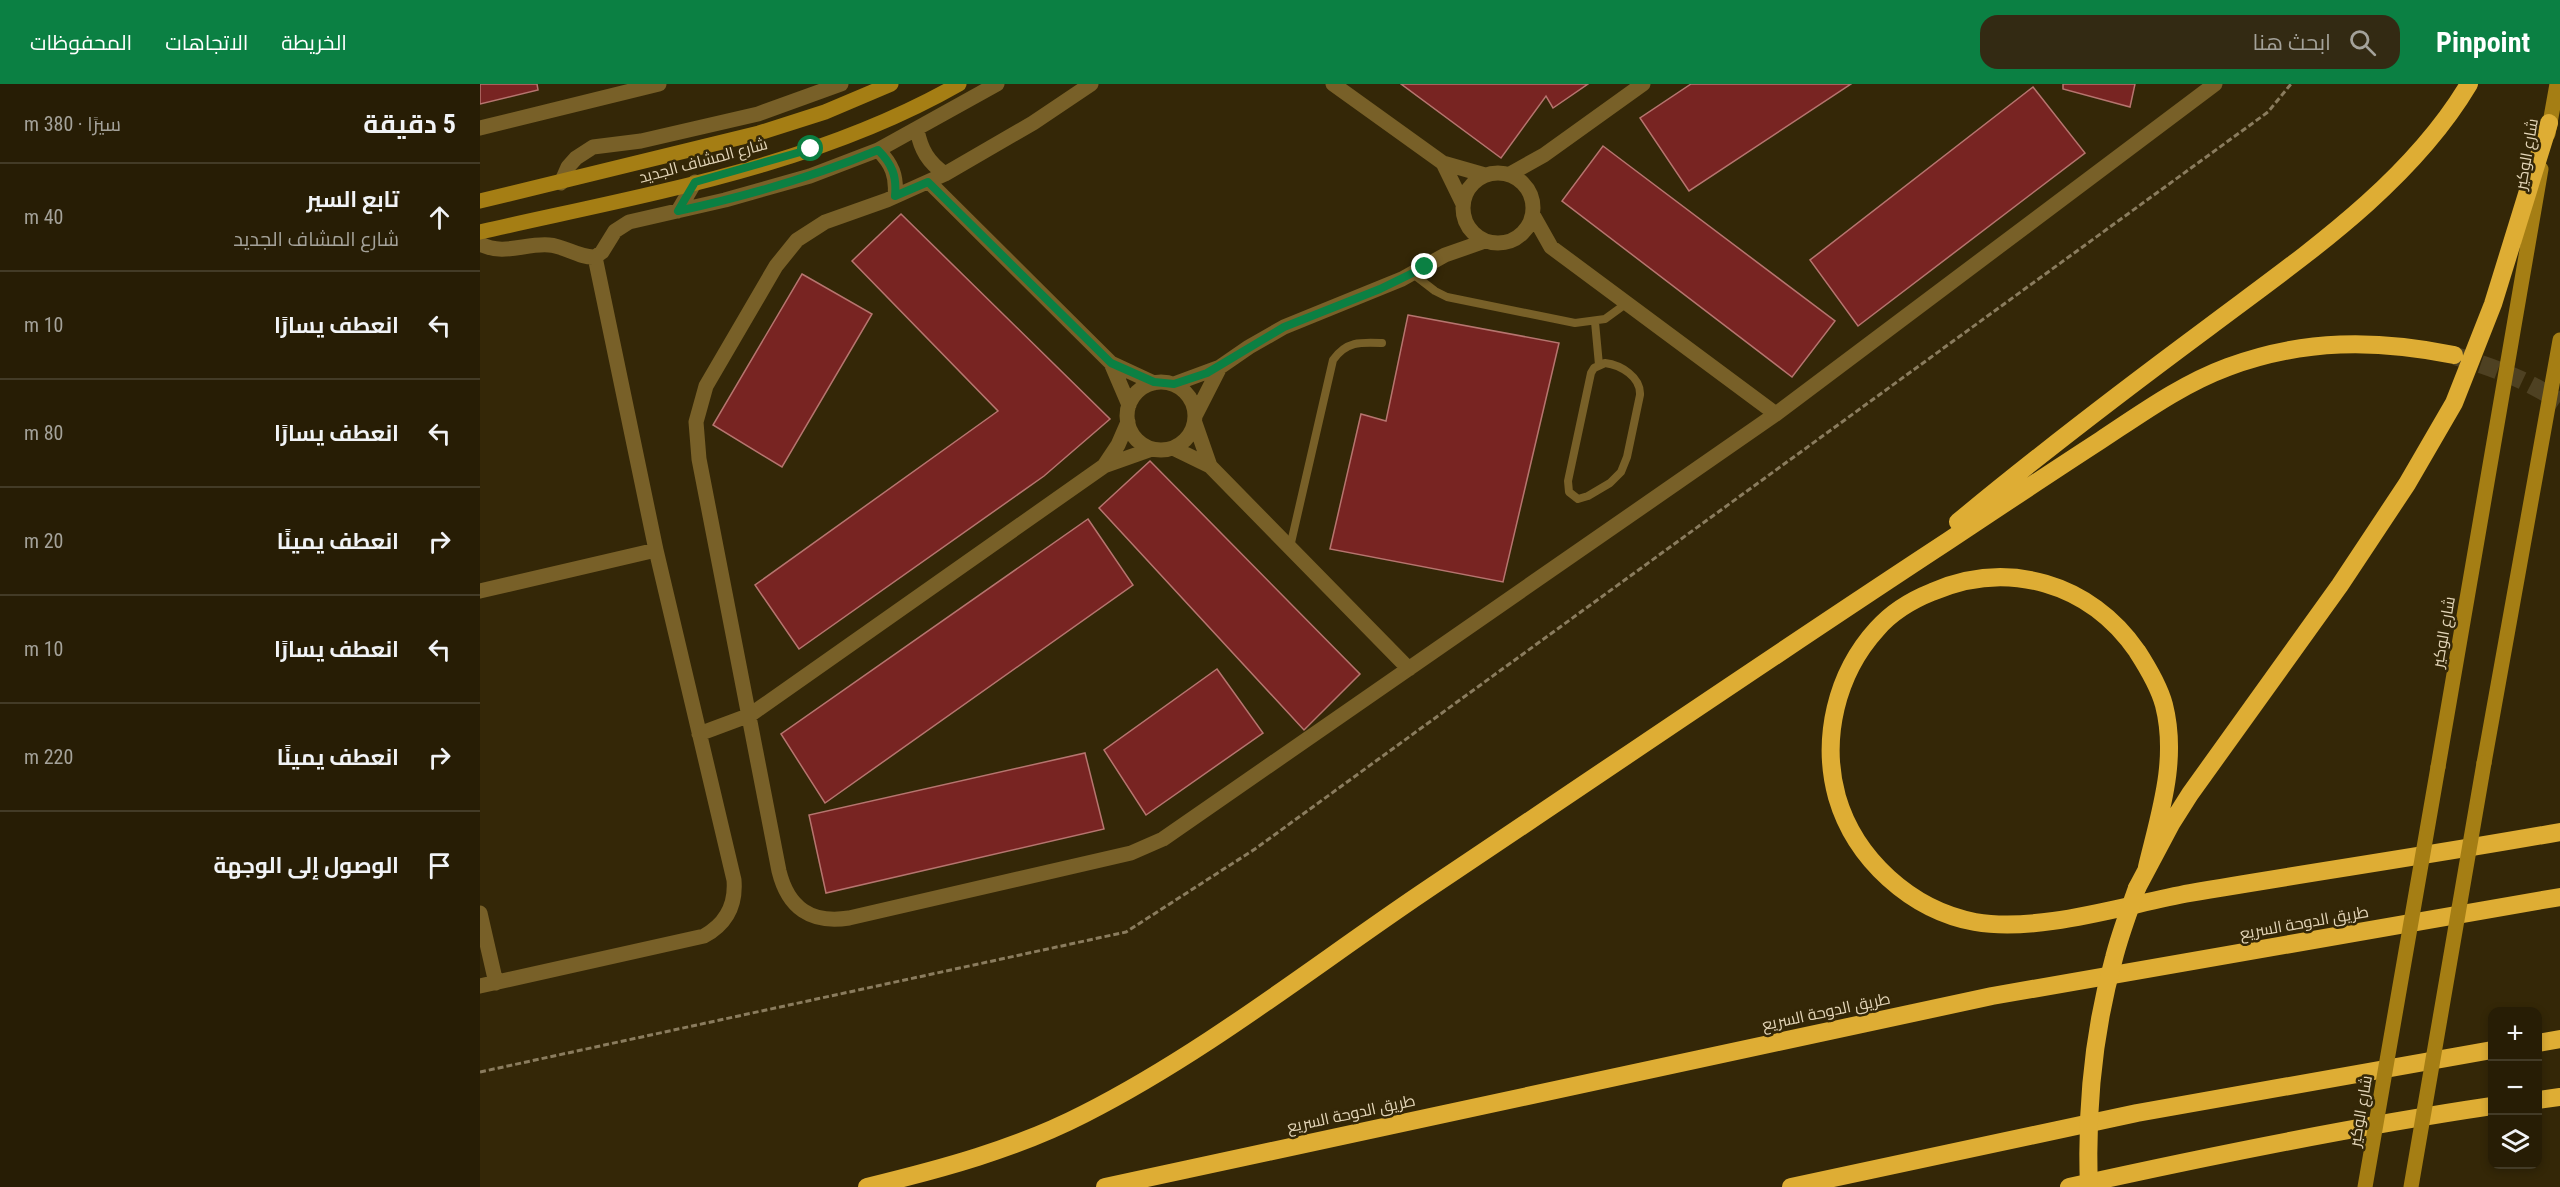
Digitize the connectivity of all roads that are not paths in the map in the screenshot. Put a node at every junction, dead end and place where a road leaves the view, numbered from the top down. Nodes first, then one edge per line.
1 (659, 84) edge
2 (841, 84) edge
3 (891, 84) edge
4 (959, 84) edge
5 (998, 84) edge
6 (1090, 84) edge
7 (1333, 84) edge
8 (1643, 84) edge
9 (2215, 84) edge
10 (2469, 84) edge
11 (2557, 84) edge
12 (2550, 123) junction
13 (480, 128) edge
14 (917, 130) junction
15 (878, 150) junction
16 (1544, 155) junction
17 (1443, 163) junction
18 (945, 174) junction
19 (1510, 174) junction
20 (1485, 175) junction
21 (695, 182) junction
22 (928, 182) junction
23 (561, 183) junction
24 (1529, 190) junction
25 (895, 196) junction
26 (480, 201) edge
27 (1463, 204) junction
28 (678, 211) junction
29 (1533, 215) junction
30 (1465, 222) junction
31 (480, 232) edge
32 (1513, 240) junction
33 (1485, 241) junction
34 (480, 244) edge
35 (1551, 247) junction
36 (1445, 255) junction
37 (595, 257) junction
38 (1413, 274) junction
39 (1627, 303) junction
40 (1595, 322) junction
41 (2560, 340) edge
42 (1382, 343) dead end
43 (2454, 355) tunnel mouth
44 (1111, 363) junction
45 (1599, 365) junction
46 (1220, 367) junction
47 (1154, 382) junction
48 (1174, 384) junction
49 (1129, 405) junction
50 (1776, 414) junction
51 (1195, 418) junction
52 (1128, 422) junction
53 (1173, 448) junction
54 (1152, 449) junction
55 (1104, 466) junction
56 (1210, 466) junction
57 (1290, 548) junction
58 (656, 550) junction
59 (1886, 581) junction
60 (480, 591) edge
61 (1409, 669) junction
62 (750, 715) junction
63 (699, 734) junction
64 (2560, 832) edge
65 (2147, 867) junction
66 (2560, 897) edge
67 (480, 913) edge
68 (496, 983) junction
69 (480, 986) edge
70 (2560, 1039) edge
71 (2542, 1042) edge
72 (2488, 1051) edge
73 (2560, 1096) edge
74 (2542, 1099) edge
75 (2488, 1107) edge
76 (867, 1187) edge
77 (1105, 1187) edge
78 (1791, 1187) edge
79 (2069, 1187) edge
80 (2089, 1187) edge
81 (2365, 1187) edge
82 (2411, 1187) edge

1 - 13 street
2 - 23 street
3 - 23 main road, شارع المشاف الجديد
4 - 21 main road, شارع المشاف الجديد
5 - 14 street
6 - 18 street
7 - 17 street
8 - 16 street
9 - 50 street
10 - 59 highway
11 - 12 main road, شارع الوكير
12 - 65 highway
12 - 81 main road, شارع الوكير, bridge
14 - 15 street
14 - 18 street
15 - 25 street
15 - 28 street
16 - 19 street
16 - 24 street
17 - 20 street
17 - 27 street
18 - 22 street
19 - 20 street
19 - 24 street
20 - 27 street
21 - 28 street
21 - 31 main road, شارع المشاف الجديد
22 - 25 street
22 - 44 street
23 - 26 main road, شارع المشاف الجديد
24 - 29 street
25 - 62 street
27 - 30 street
28 - 37 street
29 - 32 street
29 - 35 street
30 - 33 street
30 - 36 street
32 - 33 street
32 - 35 street
33 - 36 street
34 - 37 street
35 - 39 street
36 - 38 street
37 - 58 street
38 - 40 lane
38 - 46 street
39 - 40 lane
39 - 50 street
40 - 45 lane
41 - 82 main road, bridge
42 - 57 lane
43 - 59 highway
44 - 47 street
44 - 49 street
45 - 45 lane
46 - 48 street
46 - 51 street
47 - 48 street
47 - 49 street
48 - 51 street
49 - 52 street
50 - 61 street
51 - 53 street
51 - 56 street
52 - 54 street
52 - 55 street
53 - 54 street
53 - 56 street
54 - 55 street
55 - 62 street
56 - 57 street
57 - 61 street
58 - 60 street
58 - 63 street
59 - 76 highway
61 - 62 street
62 - 63 street
63 - 68 street
64 - 65 highway
65 - 80 highway, bridge
66 - 77 highway, طريق الدوحة السريع
67 - 68 street
68 - 69 street
70 - 71 highway
72 - 78 highway
73 - 74 highway
75 - 79 highway

